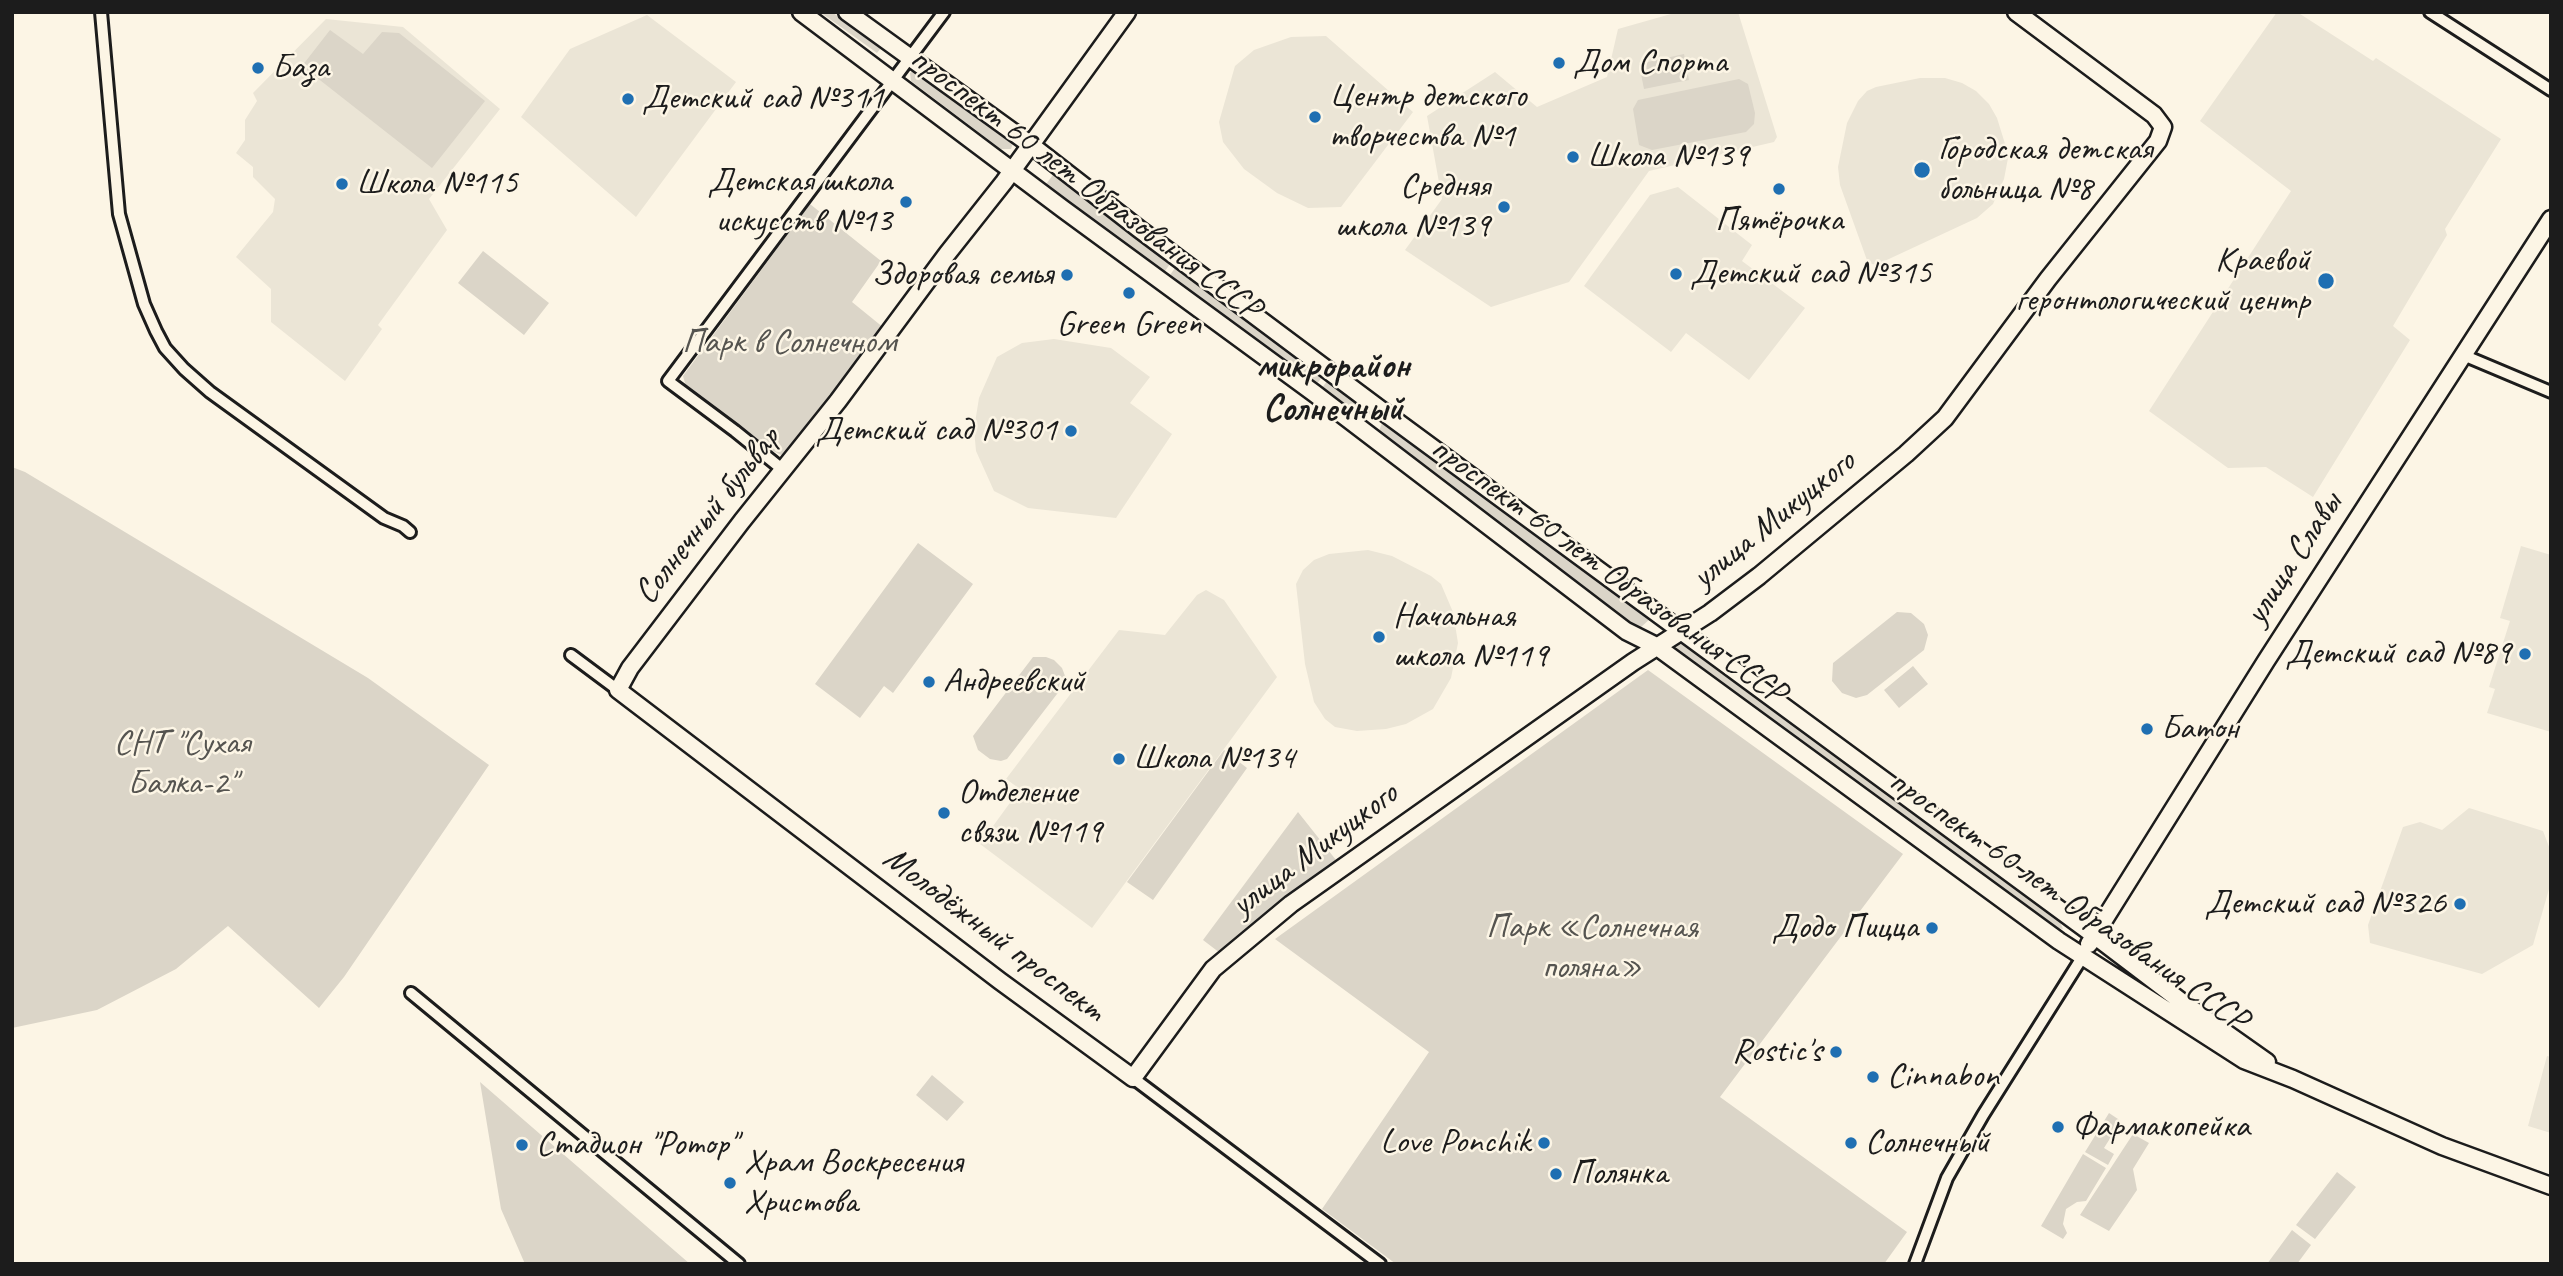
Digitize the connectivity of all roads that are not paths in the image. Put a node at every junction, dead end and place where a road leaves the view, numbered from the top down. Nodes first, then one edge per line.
1 (101, 12) edge
2 (801, 12) edge
3 (847, 12) edge
4 (944, 12) edge
5 (1128, 12) edge
6 (2016, 12) edge
7 (2430, 12) edge
8 (909, 57) junction
9 (893, 80) junction
10 (2551, 90) edge
11 (1031, 145) junction
12 (1013, 170) junction
13 (2551, 219) edge
14 (2463, 355) junction
15 (2551, 392) edge
16 (1381, 410) junction
17 (1364, 431) junction
18 (782, 469) junction
19 (410, 532) dead end
20 (1680, 631) junction
21 (1656, 646) junction
22 (571, 655) dead end
23 (618, 690) junction
24 (2094, 935) junction
25 (2083, 956) junction
26 (411, 993) dead end
27 (1133, 1078) junction
28 (2293, 1079) junction
29 (2551, 1186) edge
30 (739, 1264) edge
31 (1380, 1264) edge
32 (1915, 1264) edge

1 - 19 street
2 - 9 main road, проспект 60 лет Образования СССР
3 - 8 main road, проспект 60 лет Образования СССР
4 - 8 street
5 - 11 main road, Солнечный бульвар
6 - 20 main road, улица Микуцкого
7 - 10 street
8 - 9 street
8 - 11 main road, проспект 60 лет Образования СССР
9 - 12 main road, проспект 60 лет Образования СССР
9 - 18 street
11 - 12 main road, Солнечный бульвар
11 - 16 main road, проспект 60 лет Образования СССР
12 - 17 main road, проспект 60 лет Образования СССР
12 - 18 main road, Солнечный бульвар
13 - 14 main road, улица Славы
14 - 15 street
14 - 24 main road, улица Славы
16 - 17 main road
16 - 20 main road, проспект 60 лет Образования СССР
17 - 21 main road, проспект 60 лет Образования СССР
18 - 23 main road, Солнечный бульвар
20 - 21 main road, улица Микуцкого
20 - 24 main road, проспект 60 лет Образования СССР
21 - 25 main road, проспект 60 лет Образования СССР
21 - 27 main road, улица Микуцкого
22 - 23 street, Молодёжный проспект
23 - 27 main road, Молодёжный проспект
24 - 25 main road, улица Славы
24 - 28 main road, проспект 60 лет Образования СССР
25 - 28 main road, проспект 60 лет Образования СССР
25 - 32 street
26 - 30 street
27 - 31 street, Молодёжный проспект
28 - 29 main road, проспект 60 лет Образования СССР

